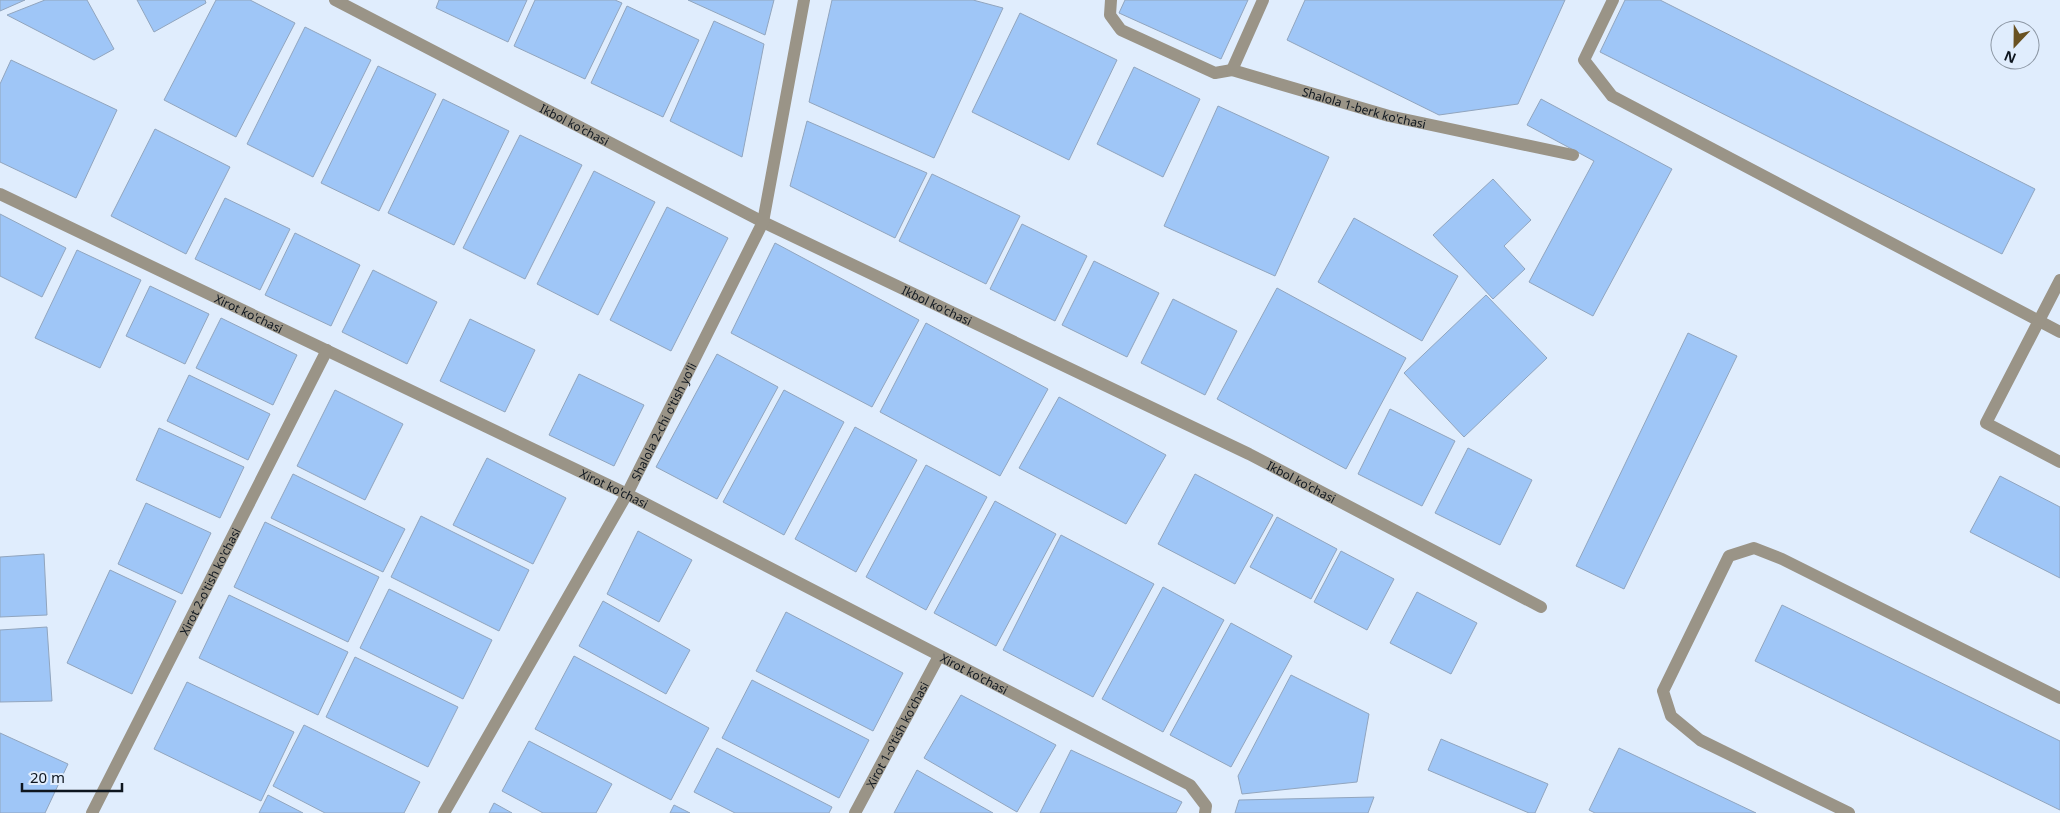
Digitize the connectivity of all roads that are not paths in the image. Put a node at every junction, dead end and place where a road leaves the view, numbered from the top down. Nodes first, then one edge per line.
1 (335, 0) edge
2 (804, 0) edge
3 (1111, 0) edge
4 (1263, 0) edge
5 (1613, 0) edge
6 (1232, 70) junction
7 (1573, 155) dead end
8 (0, 194) edge
9 (763, 222) junction
10 (2060, 280) edge
11 (2040, 322) junction
12 (2060, 332) edge
13 (327, 350) junction
14 (2060, 462) edge
15 (627, 494) junction
16 (1541, 607) dead end
17 (939, 656) junction
18 (2060, 698) edge
19 (92, 813) edge
20 (444, 813) edge
21 (855, 813) edge
22 (1205, 813) edge
23 (1850, 813) edge

1 - 9 street, Ikbol ko'chasi
2 - 9 street, Shalola 2-chi o'tish yo'li
3 - 6 street, Shalola 1-berk ko'chasi
4 - 6 street
5 - 11 street
6 - 7 street, Shalola 1-berk ko'chasi
8 - 13 street, Xirot ko'chasi
9 - 15 street, Shalola 2-chi o'tish yo'li
9 - 16 street, Ikbol ko'chasi
10 - 11 street
11 - 12 street
11 - 14 street
13 - 15 street, Xirot ko'chasi
13 - 19 street, Xirot 2-o'tish ko'chasi
15 - 17 street, Xirot ko'chasi
15 - 20 street, Shalola 2-chi o'tish yo'li
17 - 21 street, Xirot 1-o'tish ko'chasi
17 - 22 street, Xirot ko'chasi
18 - 23 street

